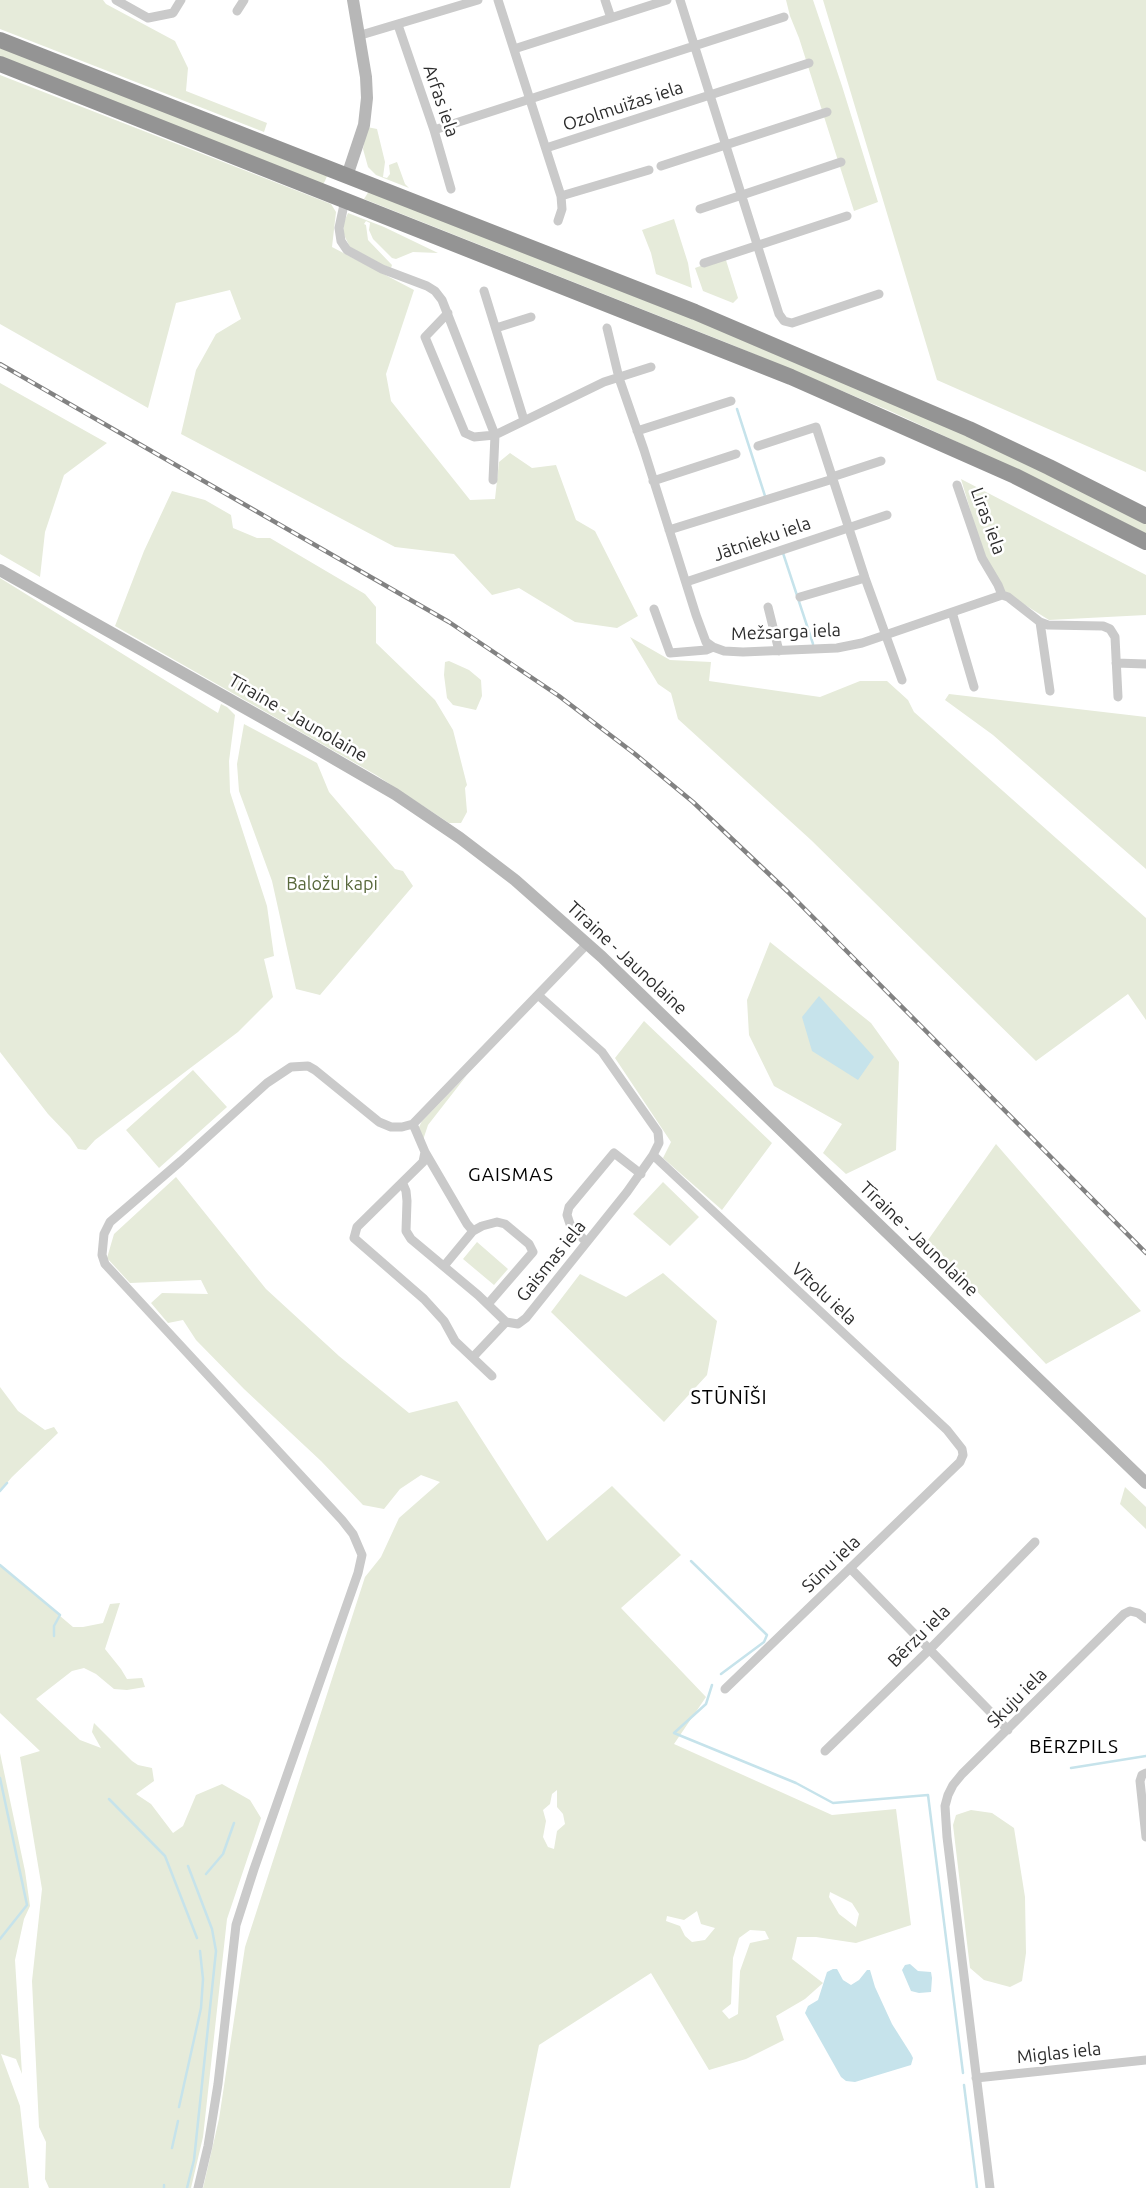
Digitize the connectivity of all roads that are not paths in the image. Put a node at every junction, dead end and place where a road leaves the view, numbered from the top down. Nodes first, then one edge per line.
1 (116, 0) edge
2 (181, 0) edge
3 (244, 0) edge
4 (353, 0) edge
5 (478, 0) edge
6 (498, 0) edge
7 (605, 0) edge
8 (667, 0) edge
9 (680, 0) edge
10 (237, 11) dead end
11 (784, 17) dead end
12 (611, 18) junction
13 (398, 25) junction
14 (361, 35) junction
15 (0, 40) edge
16 (694, 45) junction
17 (514, 49) junction
18 (809, 63) dead end
19 (0, 64) edge
20 (710, 94) junction
21 (530, 98) junction
22 (827, 112) dead end
23 (434, 130) junction
24 (726, 144) junction
25 (546, 148) junction
26 (841, 162) dead end
27 (660, 166) dead end
28 (649, 170) dead end
29 (348, 176) junction
30 (451, 189) dead end
31 (742, 194) junction
32 (561, 196) junction
33 (345, 200) junction
34 (700, 209) dead end
35 (847, 216) dead end
36 (558, 222) dead end
37 (759, 244) junction
38 (704, 263) dead end
39 (484, 291) dead end
40 (879, 294) dead end
41 (448, 313) junction
42 (531, 317) dead end
43 (496, 328) junction
44 (607, 328) dead end
45 (651, 367) dead end
46 (618, 378) junction
47 (731, 401) dead end
48 (524, 420) junction
49 (637, 431) junction
50 (495, 435) junction
51 (758, 446) dead end
52 (736, 454) dead end
53 (881, 461) dead end
54 (833, 478) junction
55 (493, 480) dead end
56 (653, 481) junction
57 (957, 484) dead end
58 (887, 515) dead end
59 (1146, 516) edge
60 (849, 527) junction
61 (669, 530) junction
62 (1146, 542) edge
63 (0, 570) edge
64 (865, 578) junction
65 (686, 582) junction
66 (1002, 595) junction
67 (800, 597) dead end
68 (768, 607) dead end
69 (654, 609) dead end
70 (952, 612) junction
71 (1040, 622) junction
72 (884, 635) junction
73 (713, 647) junction
74 (779, 651) junction
75 (1116, 663) junction
76 (1146, 664) edge
77 (902, 680) dead end
78 (974, 687) dead end
79 (1050, 692) dead end
80 (1118, 697) dead end
81 (588, 943) junction
82 (538, 995) junction
83 (413, 1124) junction
84 (425, 1152) junction
85 (653, 1155) junction
86 (641, 1174) junction
87 (403, 1184) junction
88 (473, 1230) junction
89 (586, 1242) junction
90 (444, 1266) junction
91 (488, 1304) junction
92 (506, 1322) junction
93 (473, 1357) junction
94 (492, 1376) dead end
95 (960, 1462) joint
96 (1146, 1483) edge
97 (1035, 1542) dead end
98 (850, 1568) junction
99 (1146, 1619) edge
100 (930, 1649) junction
101 (724, 1689) dead end
102 (1008, 1730) junction
103 (825, 1751) dead end
104 (1146, 1773) edge
105 (1146, 1837) edge
106 (1146, 2060) edge
107 (976, 2078) junction
108 (198, 2188) edge
109 (990, 2188) edge

1 - 2 street
3 - 10 street
4 - 14 main road
5 - 13 street
6 - 17 street
7 - 12 street
8 - 12 street
9 - 16 street, Ozolmuižas iela
11 - 16 street, Ozolmuižas iela
12 - 17 street
13 - 14 street
13 - 23 street, Arfas iela
14 - 29 main road
15 - 29 highway
16 - 20 street, Ozolmuižas iela
16 - 21 street, Ozolmuižas iela
17 - 21 street
18 - 20 street, Ozolmuižas iela
19 - 33 highway
20 - 24 street, Ozolmuižas iela
20 - 25 street, Ozolmuižas iela
21 - 23 street, Ozolmuižas iela
21 - 25 street
22 - 24 street
23 - 30 street, Arfas iela
24 - 27 street
24 - 31 street, Ozolmuižas iela
25 - 32 street
26 - 31 street
28 - 32 street
29 - 59 highway
31 - 34 street
31 - 37 street, Ozolmuižas iela
32 - 36 street
33 - 41 street
33 - 62 highway
35 - 37 street
37 - 38 street
37 - 40 street, Ozolmuižas iela
39 - 43 street
41 - 50 street
41 - 50 street
42 - 43 street
43 - 48 street
44 - 46 street, Mežsarga iela
45 - 46 street
46 - 48 street
46 - 49 street, Mežsarga iela
47 - 49 street
48 - 50 street
49 - 56 street, Mežsarga iela
50 - 55 street
51 - 54 street
52 - 56 street
53 - 54 street, Jātnieku iela
54 - 60 street
54 - 61 street, Jātnieku iela
56 - 61 street, Mežsarga iela
57 - 66 street, Liras iela
58 - 60 street, Jātnieku iela
60 - 64 street
60 - 65 street, Jātnieku iela
61 - 65 street, Mežsarga iela
63 - 81 main road, Tīraine - Jaunolaine
64 - 67 street
64 - 72 street
65 - 73 street, Mežsarga iela
66 - 70 street, Mežsarga iela
66 - 71 street
68 - 74 street
69 - 73 street
70 - 72 street, Mežsarga iela
70 - 78 street
71 - 75 street
71 - 79 street
72 - 74 street, Mežsarga iela
72 - 77 street
73 - 74 street, Mežsarga iela
75 - 76 street
75 - 80 street
81 - 82 street
81 - 96 main road, Tīraine - Jaunolaine
82 - 83 street
82 - 85 street, Gaismas iela
83 - 84 street
83 - 108 street
84 - 87 street
84 - 88 street
85 - 86 street, Gaismas iela
85 - 95 street, Vītolu iela
86 - 89 street, Gaismas iela
86 - 89 street
87 - 90 street
87 - 93 street
88 - 90 street
88 - 91 street
89 - 92 street, Gaismas iela
90 - 91 street
91 - 92 street
92 - 93 street
93 - 94 street
95 - 98 street, Sūnu iela
97 - 100 street, Bērzu iela
98 - 100 street
98 - 101 street, Sūnu iela
99 - 102 street, Skuju iela
100 - 102 street
100 - 103 street, Bērzu iela
102 - 107 street, Skuju iela
104 - 105 street
106 - 107 street, Miglas iela
107 - 109 street

